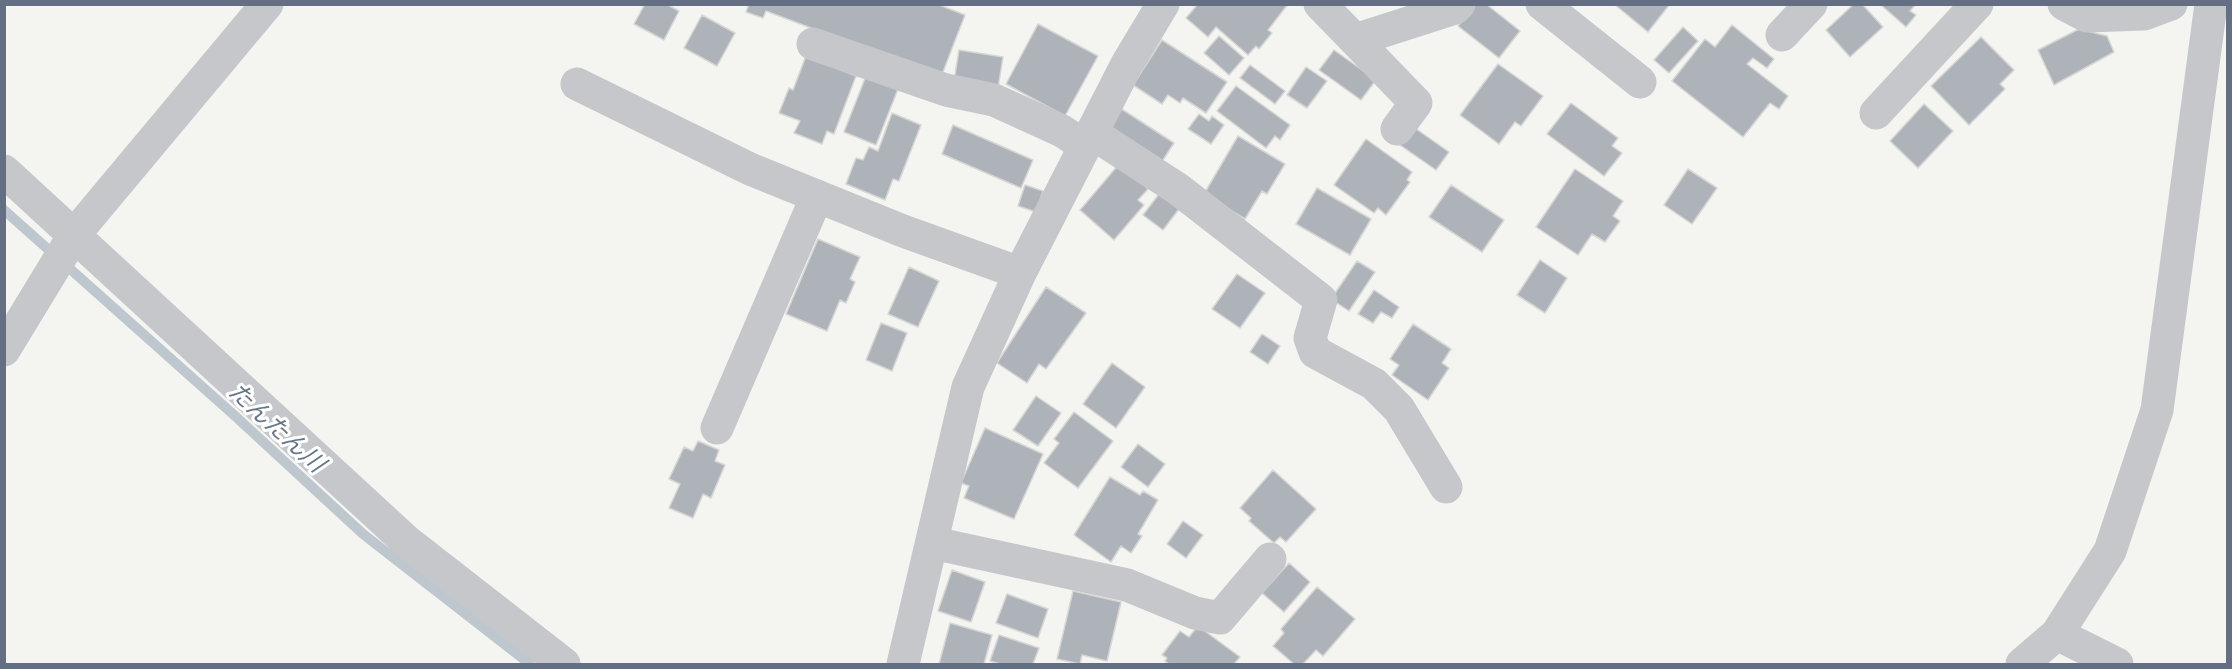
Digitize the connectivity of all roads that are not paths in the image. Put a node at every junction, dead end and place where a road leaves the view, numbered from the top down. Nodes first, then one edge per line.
1 (267, 4) edge
2 (1163, 4) edge
3 (1320, 4) edge
4 (1459, 4) edge
5 (1542, 4) edge
6 (1811, 4) edge
7 (1977, 4) edge
8 (2064, 4) edge
9 (2171, 4) edge
10 (2211, 4) edge
11 (1782, 35) dead end
12 (1355, 40) junction
13 (813, 44) dead end
14 (1640, 82) dead end
15 (577, 84) dead end
16 (1876, 113) dead end
17 (1397, 129) dead end
18 (1088, 140) junction
19 (4, 171) edge
20 (817, 196) junction
21 (64, 250) junction
22 (1020, 273) junction
23 (4, 350) edge
24 (717, 428) dead end
25 (1446, 487) dead end
26 (933, 543) junction
27 (1270, 559) dead end
28 (2057, 634) junction
29 (564, 664) edge
30 (903, 664) edge
31 (2022, 664) edge
32 (2117, 664) edge

1 - 21 street
2 - 18 street
3 - 12 street
4 - 12 street
5 - 14 street
6 - 11 street
7 - 16 street
8 - 9 street
10 - 28 street
12 - 17 street
13 - 18 street
15 - 20 street
18 - 22 street
18 - 25 street
19 - 21 street
20 - 22 street
20 - 24 street
21 - 23 street
21 - 29 street
22 - 26 street
26 - 27 street
26 - 30 street
28 - 31 street
28 - 32 street

